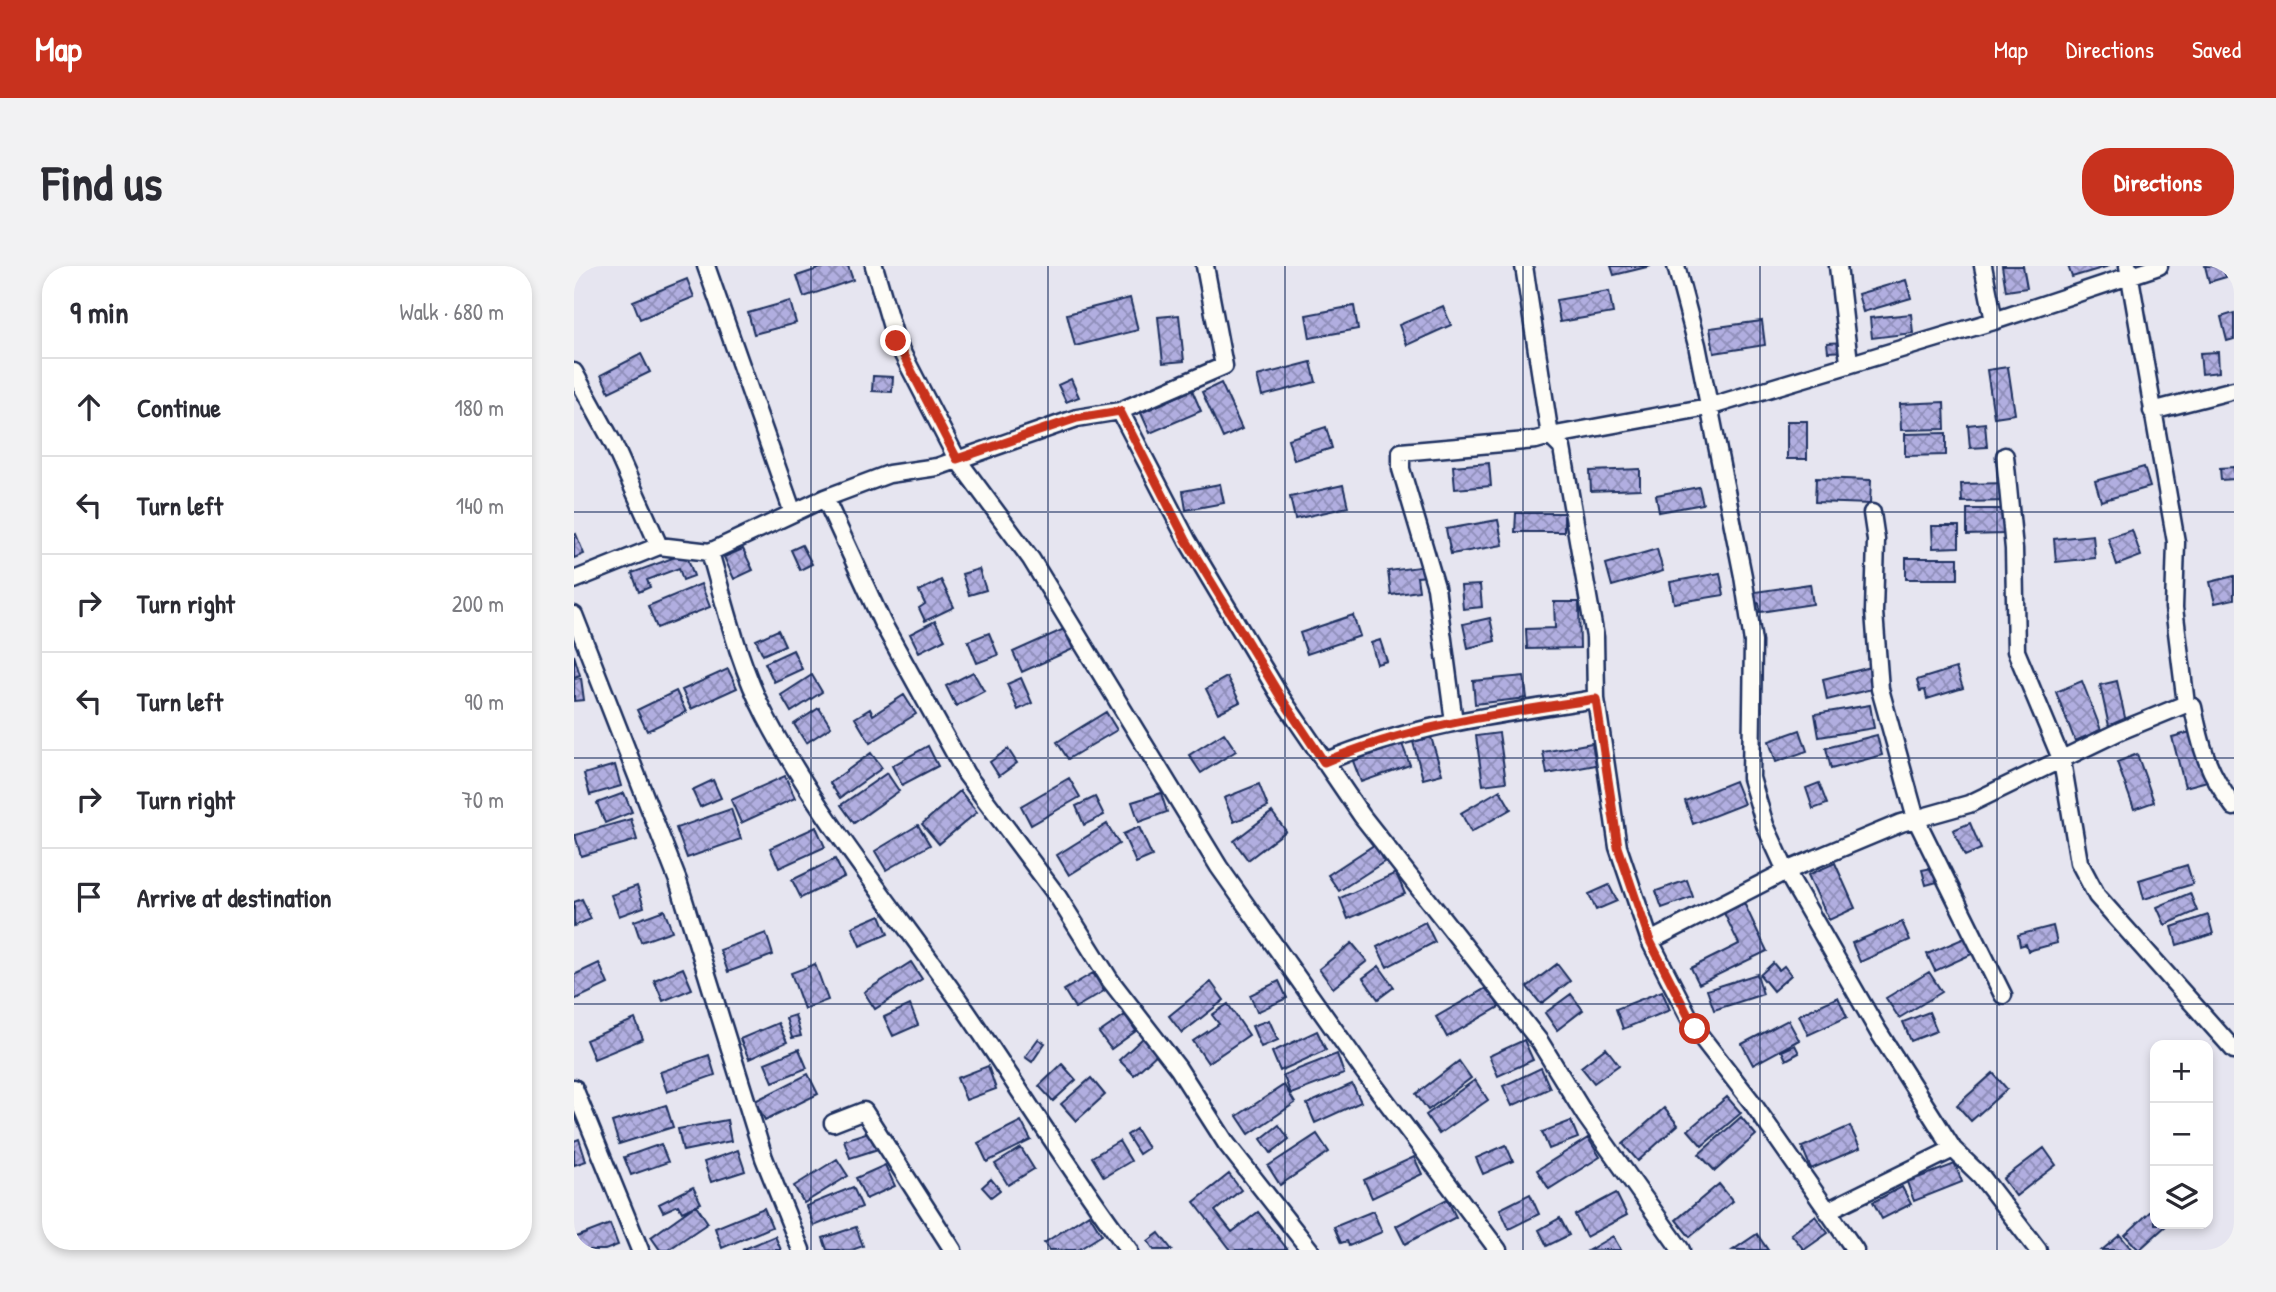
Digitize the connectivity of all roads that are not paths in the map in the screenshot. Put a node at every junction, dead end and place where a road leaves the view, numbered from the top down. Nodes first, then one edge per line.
1 (706, 266) edge
2 (874, 266) edge
3 (1205, 266) edge
4 (1524, 266) edge
5 (1676, 266) edge
6 (1838, 266) edge
7 (1983, 266) edge
8 (2159, 266) edge
9 (2128, 272) edge
10 (1994, 321) junction
11 (1849, 362) junction
12 (574, 372) edge
13 (2234, 390) edge
14 (1708, 407) junction
15 (1120, 411) junction
16 (2152, 411) junction
17 (1550, 436) junction
18 (2006, 456) dead end
19 (957, 459) junction
20 (825, 499) junction
21 (793, 513) junction
22 (1872, 513) dead end
23 (659, 546) junction
24 (710, 552) junction
25 (574, 580) edge
26 (574, 615) edge
27 (1596, 699) junction
28 (2186, 704) junction
29 (1454, 722) junction
30 (2062, 761) junction
31 (1324, 762) junction
32 (2234, 807) edge
33 (1916, 819) junction
34 (1786, 871) junction
35 (1650, 941) junction
36 (2003, 995) dead end
37 (2234, 1050) edge
38 (574, 1088) edge
39 (833, 1123) dead end
40 (1952, 1149) junction
41 (1827, 1211) junction
42 (640, 1250) edge
43 (801, 1250) edge
44 (953, 1250) edge
45 (1129, 1250) edge
46 (1310, 1250) edge
47 (1498, 1250) edge
48 (1681, 1250) edge
49 (1855, 1250) edge
50 (2038, 1250) edge

1 - 21 street
2 - 19 street
3 - 15 street
4 - 17 street
5 - 14 street
6 - 11 street
7 - 10 street
8 - 9 street
9 - 10 street
9 - 16 street
10 - 11 street
11 - 14 street
12 - 23 street
13 - 16 street
14 - 17 street
14 - 34 street
15 - 19 street
15 - 31 street
16 - 28 street
17 - 27 street
17 - 29 street
18 - 30 street
19 - 20 street
19 - 47 street
20 - 21 street
20 - 46 street
21 - 24 street
22 - 33 street
23 - 24 street
23 - 25 street
24 - 45 street
26 - 43 street
27 - 29 street
27 - 35 street
28 - 30 street
28 - 32 street
29 - 31 street
30 - 33 street
30 - 37 street
31 - 48 street
33 - 34 street
33 - 36 street
34 - 35 street
34 - 40 street
35 - 41 street
38 - 42 street
39 - 44 street
40 - 41 street
40 - 50 street
41 - 49 street

